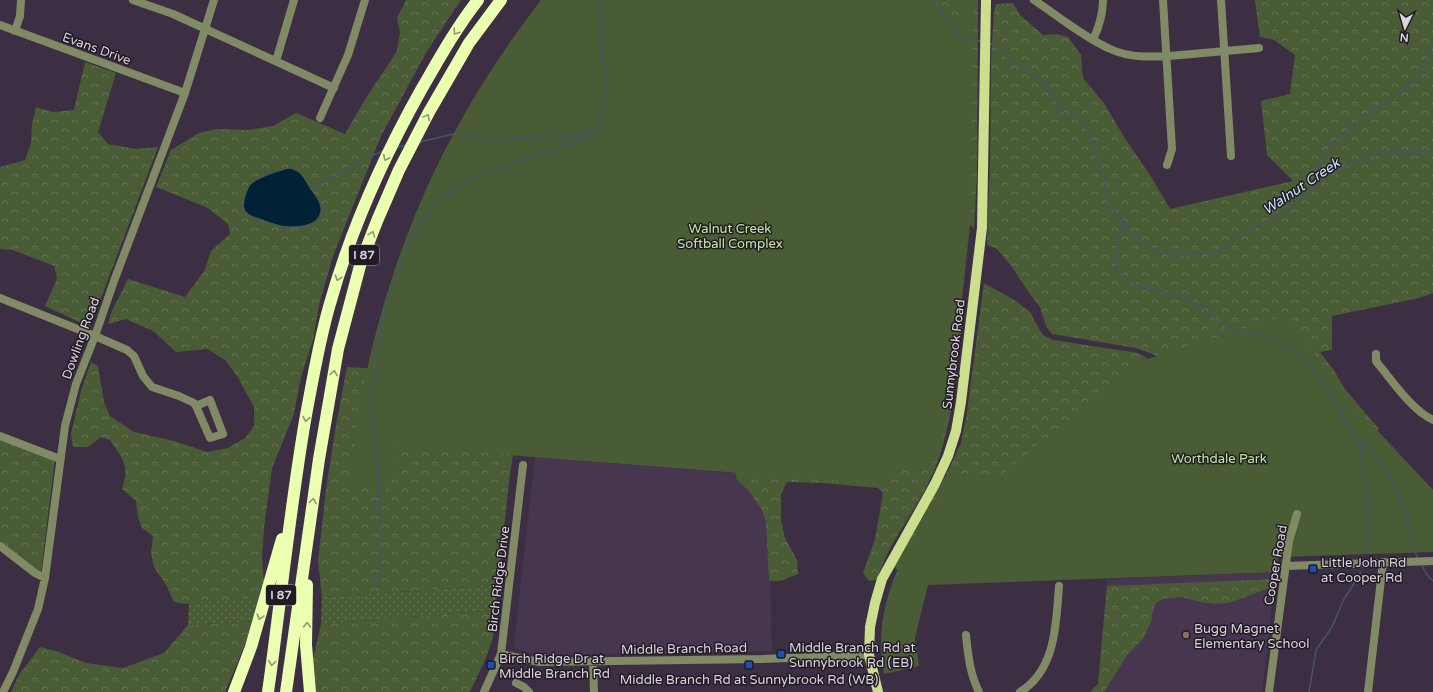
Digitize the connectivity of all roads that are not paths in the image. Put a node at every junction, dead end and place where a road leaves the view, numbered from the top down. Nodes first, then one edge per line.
1 (21, 0) edge
2 (133, 0) edge
3 (214, 0) edge
4 (294, 0) edge
5 (365, 0) edge
6 (478, 0) edge
7 (501, 0) edge
8 (986, 0) edge
9 (1034, 0) edge
10 (1103, 0) edge
11 (1163, 0) edge
12 (1221, 0) edge
13 (0, 25) edge
14 (205, 29) junction
15 (15, 31) junction
16 (1092, 40) junction
17 (1259, 48) dead end
18 (1224, 51) junction
19 (1166, 56) junction
20 (276, 61) junction
21 (334, 88) junction
22 (185, 93) junction
23 (320, 118) dead end
24 (1230, 156) dead end
25 (1167, 165) dead end
26 (0, 298) edge
27 (95, 336) junction
28 (1376, 354) dead end
29 (196, 406) junction
30 (1433, 420) edge
31 (0, 436) edge
32 (60, 459) junction
33 (523, 465) dead end
34 (293, 499) junction
35 (1297, 514) dead end
36 (307, 540) junction
37 (0, 546) edge
38 (1433, 560) edge
39 (1383, 562) junction
40 (1285, 566) junction
41 (45, 578) junction
42 (1059, 586) dead end
43 (966, 635) dead end
44 (501, 654) junction
45 (869, 656) junction
46 (592, 661) junction
47 (516, 683) dead end
48 (3, 692) edge
49 (234, 692) edge
50 (268, 692) edge
51 (286, 692) edge
52 (310, 692) edge
53 (484, 692) edge
54 (528, 692) edge
55 (594, 692) edge
56 (878, 692) edge
57 (979, 692) edge
58 (1020, 692) edge
59 (1269, 692) edge
60 (1368, 692) edge

1 - 15 street
2 - 14 street
3 - 14 street, Dowling Road
4 - 20 street
5 - 21 street
6 -> 34 highway, I 87
36 -> 7 highway, I 87
8 - 45 main road, Sunnybrook Road
9 - 16 street
10 - 16 street
11 - 19 street
12 - 18 street
13 - 15 street, Evans Drive
14 - 20 street
14 - 22 street, Dowling Road
15 - 22 street, Evans Drive
16 - 19 street
17 - 18 street
18 - 19 street
18 - 24 street
19 - 25 street
20 - 21 street
21 - 23 street
22 - 27 street, Dowling Road
26 - 27 street
27 - 29 street
27 - 32 street, Dowling Road
28 - 30 street
29 - 29 street
31 - 32 street
32 - 41 street, Dowling Road
33 - 44 street, Birch Ridge Drive
34 -> 49 highway
34 -> 50 highway, I 87
35 - 40 street, Cooper Road
36 - 51 highway, I 87
52 -> 36 highway
37 - 41 street
38 - 39 street
39 - 40 street
39 - 60 street
40 - 59 street, Cooper Road
41 - 48 street, Dowling Road
42 - 58 street
43 - 57 street
44 - 46 street, Middle Branch Road
44 - 53 street, Birch Ridge Drive
45 - 46 street, Middle Branch Road
45 - 56 main road, Sunnybrook Road
46 - 55 street
47 - 54 street

